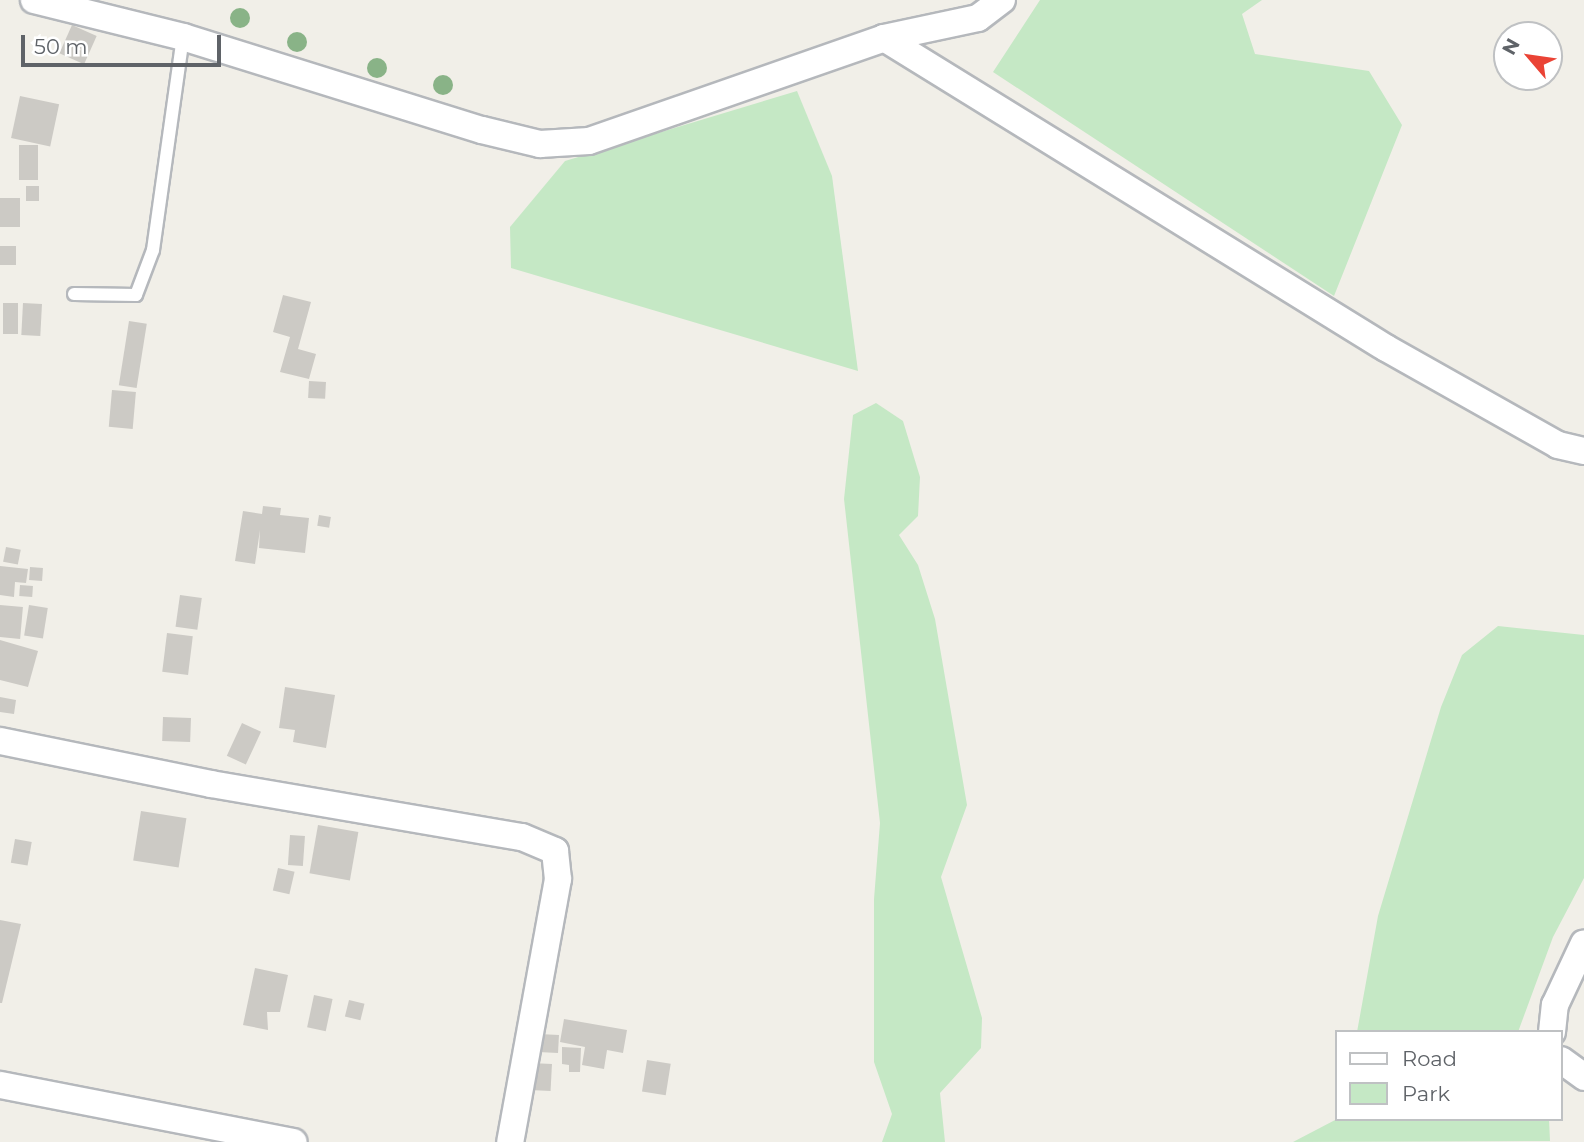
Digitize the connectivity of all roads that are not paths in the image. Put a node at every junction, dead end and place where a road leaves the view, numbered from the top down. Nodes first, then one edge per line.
1 (34, 0) edge
2 (1002, 0) edge
3 (183, 37) junction
4 (884, 38) junction
5 (74, 294) dead end
6 (1584, 451) edge
7 (0, 741) edge
8 (1584, 943) edge
9 (1552, 1030) edge
10 (1563, 1061) edge
11 (1584, 1077) edge
12 (0, 1085) edge
13 (294, 1142) edge
14 (510, 1142) edge

1 - 3 street
2 - 4 street
3 - 4 street
3 - 5 lane
4 - 6 street
7 - 14 street
8 - 9 street
10 - 11 street
12 - 13 street

